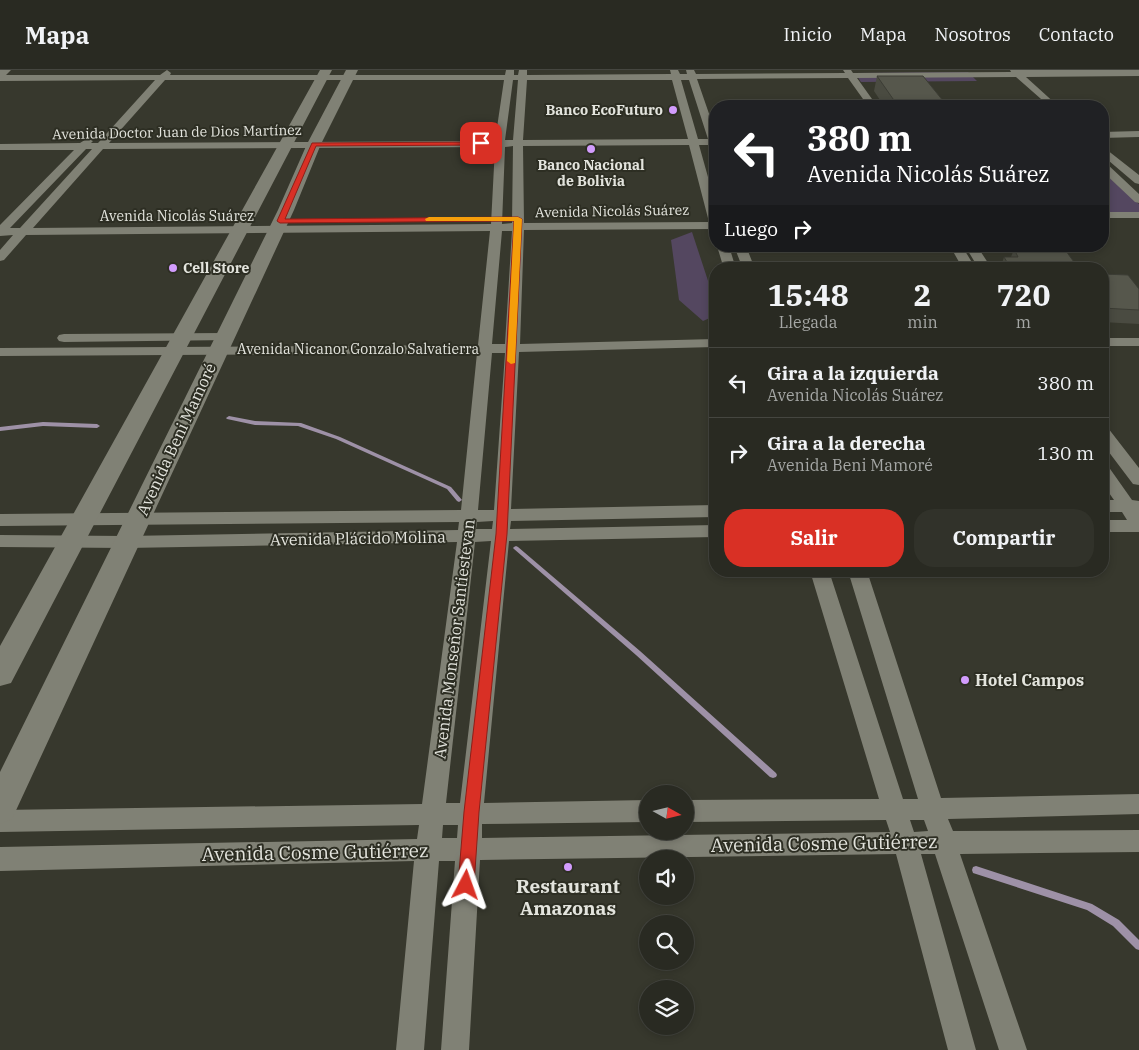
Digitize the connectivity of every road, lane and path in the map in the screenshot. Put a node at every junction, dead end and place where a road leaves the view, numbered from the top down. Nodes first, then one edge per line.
1 (5, 70) edge
2 (1139, 73) edge
3 (1019, 74) edge
4 (851, 75) edge
5 (0, 76) edge
6 (509, 76) edge
7 (522, 76) edge
8 (676, 76) edge
9 (692, 76) edge
10 (322, 77) edge
11 (349, 77) edge
12 (1006, 77) edge
13 (840, 78) edge
14 (1139, 78) edge
15 (153, 79) edge
16 (0, 84) edge
17 (870, 100) edge
18 (1047, 100) edge
19 (709, 126) edge
20 (1139, 134) edge
21 (1109, 135) edge
22 (90, 139) junction
23 (693, 139) junction
24 (0, 140) edge
25 (500, 140) junction
26 (518, 140) junction
27 (1109, 140) edge
28 (1139, 140) edge
29 (288, 141) junction
30 (316, 141) junction
31 (709, 141) edge
32 (103, 143) junction
33 (0, 147) edge
34 (1109, 155) edge
35 (1109, 172) edge
36 (1139, 181) edge
37 (1139, 200) edge
38 (709, 201) edge
39 (1109, 215) edge
40 (1139, 215) edge
41 (709, 220) edge
42 (4, 222) edge
43 (32, 222) junction
44 (1109, 222) edge
45 (1139, 222) edge
46 (496, 223) junction
47 (518, 223) junction
48 (278, 225) junction
49 (244, 226) junction
50 (0, 232) edge
51 (23, 232) junction
52 (0, 257) edge
53 (1109, 330) edge
54 (1139, 330) edge
55 (709, 333) edge
56 (0, 339) edge
57 (513, 342) junction
58 (1109, 342) edge
59 (1139, 342) edge
60 (221, 343) junction
61 (485, 343) junction
62 (709, 343) edge
63 (179, 344) junction
64 (0, 352) edge
65 (1109, 441) edge
66 (1109, 478) edge
67 (1139, 480) edge
68 (1109, 506) edge
69 (1133, 506) edge
70 (709, 511) edge
71 (0, 520) edge
72 (84, 520) junction
73 (138, 520) junction
74 (502, 525) junction
75 (1139, 525) edge
76 (468, 526) junction
77 (1109, 526) edge
78 (709, 531) edge
79 (0, 540) edge
80 (71, 542) junction
81 (126, 542) junction
82 (821, 577) edge
83 (859, 577) edge
84 (0, 674) edge
85 (1139, 804) edge
86 (0, 808) edge
87 (894, 809) junction
88 (933, 809) junction
89 (639, 811) edge
90 (694, 811) edge
91 (472, 812) junction
92 (432, 814) junction
93 (0, 821) edge
94 (1139, 841) edge
95 (905, 842) junction
96 (944, 842) junction
97 (428, 849) junction
98 (468, 849) junction
99 (0, 859) edge
100 (410, 1050) edge
101 (455, 1050) edge
102 (962, 1050) edge
103 (1013, 1050) edge

1 - 5 street
2 - 3 street
3 - 12 street
3 - 14 street
3 - 18 street
4 - 12 street
4 - 13 street
4 - 17 street
5 - 15 street
6 - 7 street
6 - 11 street
6 - 25 street
7 - 8 street
7 - 26 street
8 - 9 street
8 - 23 street
9 - 13 street
9 - 19 street
10 - 11 street
10 - 15 street
10 - 29 street
11 - 30 street, Avenida Beni Mamoré
15 - 16 street
15 - 32 street
20 - 21 street
22 - 24 street, Avenida Doctor Juan de Dios Martínez
22 - 32 street, Avenida Doctor Juan de Dios Martínez
22 - 33 street, Avenida Doctor Juan de Dios Martínez
22 - 42 street
23 - 26 street, Avenida Doctor Juan de Dios Martínez
23 - 31 street, Avenida Doctor Juan de Dios Martínez
23 - 38 street
25 - 26 street, Avenida Doctor Juan de Dios Martínez
25 - 30 street, Avenida Doctor Juan de Dios Martínez
25 - 46 street
26 - 47 street
27 - 28 street
29 - 30 street, Avenida Doctor Juan de Dios Martínez
29 - 32 street, Avenida Doctor Juan de Dios Martínez
29 - 49 street
30 - 48 street, Avenida Beni Mamoré
32 - 43 street
34 - 36 street
35 - 37 street
39 - 40 street
41 - 47 street, Avenida Nicolás Suárez
42 - 43 street, Avenida Nicolás Suárez
42 - 50 street
43 - 49 street, Avenida Nicolás Suárez
43 - 51 street
44 - 45 street
46 - 47 street, Avenida Nicolás Suárez
46 - 48 street, Avenida Nicolás Suárez
46 - 61 street, Avenida Monseñor Santiestevan
47 - 57 street
48 - 49 street, Avenida Nicolás Suárez
48 - 60 street, Avenida Beni Mamoré
49 - 51 street, Avenida Nicolás Suárez
49 - 63 street
50 - 51 street, Avenida Nicolás Suárez
51 - 52 street
53 - 54 street
55 - 57 street, Avenida Nicanor Gonzalo Salvatierra
56 - 63 street, Avenida Nicanor Gonzalo Salvatierra
57 - 61 street, Avenida Nicanor Gonzalo Salvatierra
57 - 62 street, Avenida Nicanor Gonzalo Salvatierra
57 - 74 street
58 - 59 street
60 - 61 street, Avenida Nicanor Gonzalo Salvatierra
60 - 63 street, Avenida Nicanor Gonzalo Salvatierra
60 - 73 street, Avenida Beni Mamoré
61 - 76 street, Avenida Monseñor Santiestevan
63 - 64 street, Avenida Nicanor Gonzalo Salvatierra
63 - 72 street
65 - 67 street
66 - 69 street
68 - 69 street
69 - 75 street
70 - 74 street, Avenida Plácido Molina
71 - 72 street, Avenida Plácido Molina
72 - 73 street, Avenida Plácido Molina
72 - 80 street
73 - 76 street, Avenida Plácido Molina
73 - 81 street, Avenida Beni Mamoré
74 - 76 street, Avenida Plácido Molina
74 - 78 street, Avenida Plácido Molina
74 - 91 street
75 - 77 street
76 - 81 street, Avenida Plácido Molina
76 - 92 street, Avenida Monseñor Santiestevan
79 - 80 street, Avenida Plácido Molina
80 - 81 street, Avenida Plácido Molina
80 - 84 street
81 - 86 street, Avenida Beni Mamoré
82 - 87 street
83 - 88 street
85 - 88 street, Avenida Cosme Gutiérrez
87 - 88 street, Avenida Cosme Gutiérrez
87 - 90 street, Avenida Cosme Gutiérrez
87 - 95 street
88 - 96 street
89 - 91 street
91 - 92 street
91 - 98 street
92 - 93 street
92 - 97 street, Avenida Monseñor Santiestevan
94 - 96 street, Avenida Cosme Gutiérrez
95 - 96 street, Avenida Cosme Gutiérrez
95 - 98 street, Avenida Cosme Gutiérrez
95 - 102 street
96 - 103 street
97 - 98 street, Avenida Cosme Gutiérrez
97 - 99 street, Avenida Cosme Gutiérrez
97 - 100 street, Avenida Monseñor Santiestevan
98 - 101 street

